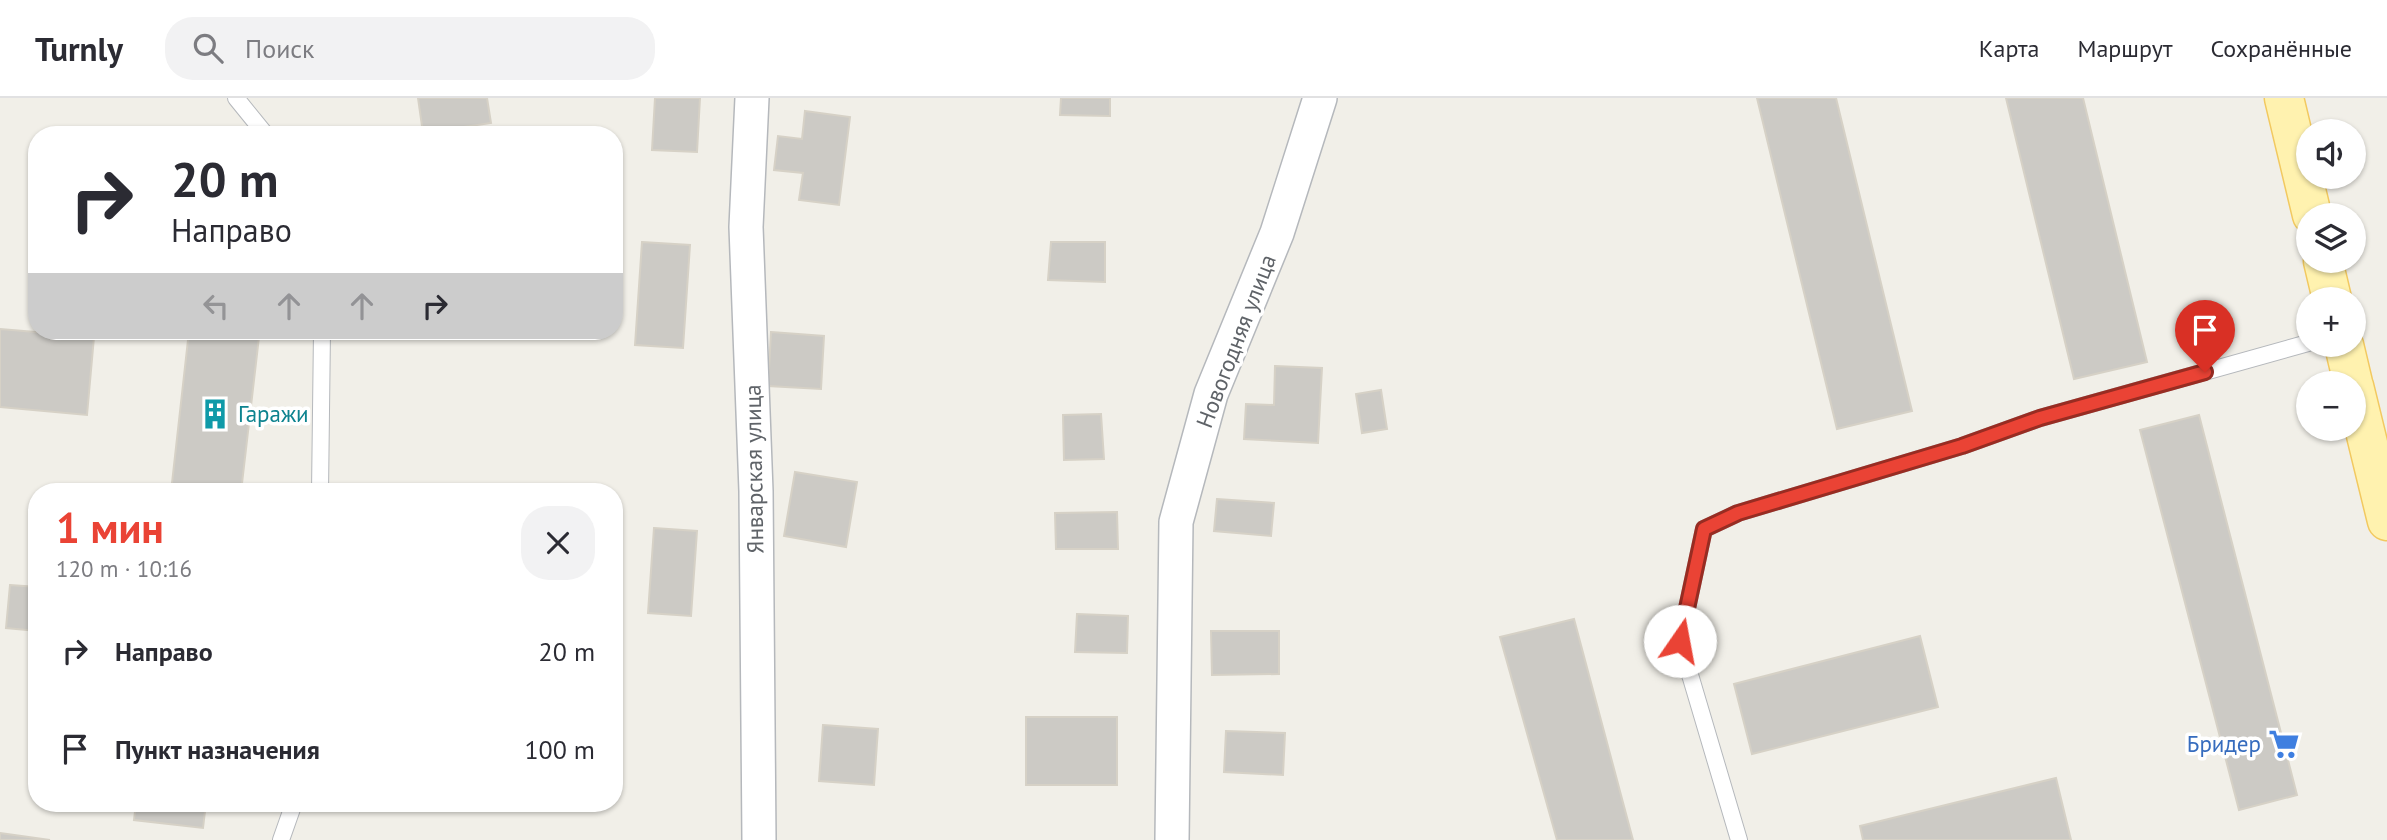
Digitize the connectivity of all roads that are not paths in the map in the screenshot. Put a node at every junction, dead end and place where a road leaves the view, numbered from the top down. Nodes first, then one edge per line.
1 (236, 98) edge
2 (752, 98) edge
3 (1320, 98) edge
4 (2284, 98) edge
5 (259, 126) edge
6 (2309, 203) edge
7 (322, 340) edge
8 (2296, 346) edge
9 (2366, 437) edge
10 (320, 483) edge
11 (2387, 521) edge
12 (290, 812) edge
13 (281, 840) edge
14 (759, 840) edge
15 (1172, 840) edge
16 (1739, 840) edge

1 - 5 lane
2 - 14 street, Январская улица
3 - 15 street, Новогодняя улица
4 - 6 main road
7 - 10 lane
8 - 16 lane
9 - 11 main road
12 - 13 lane

